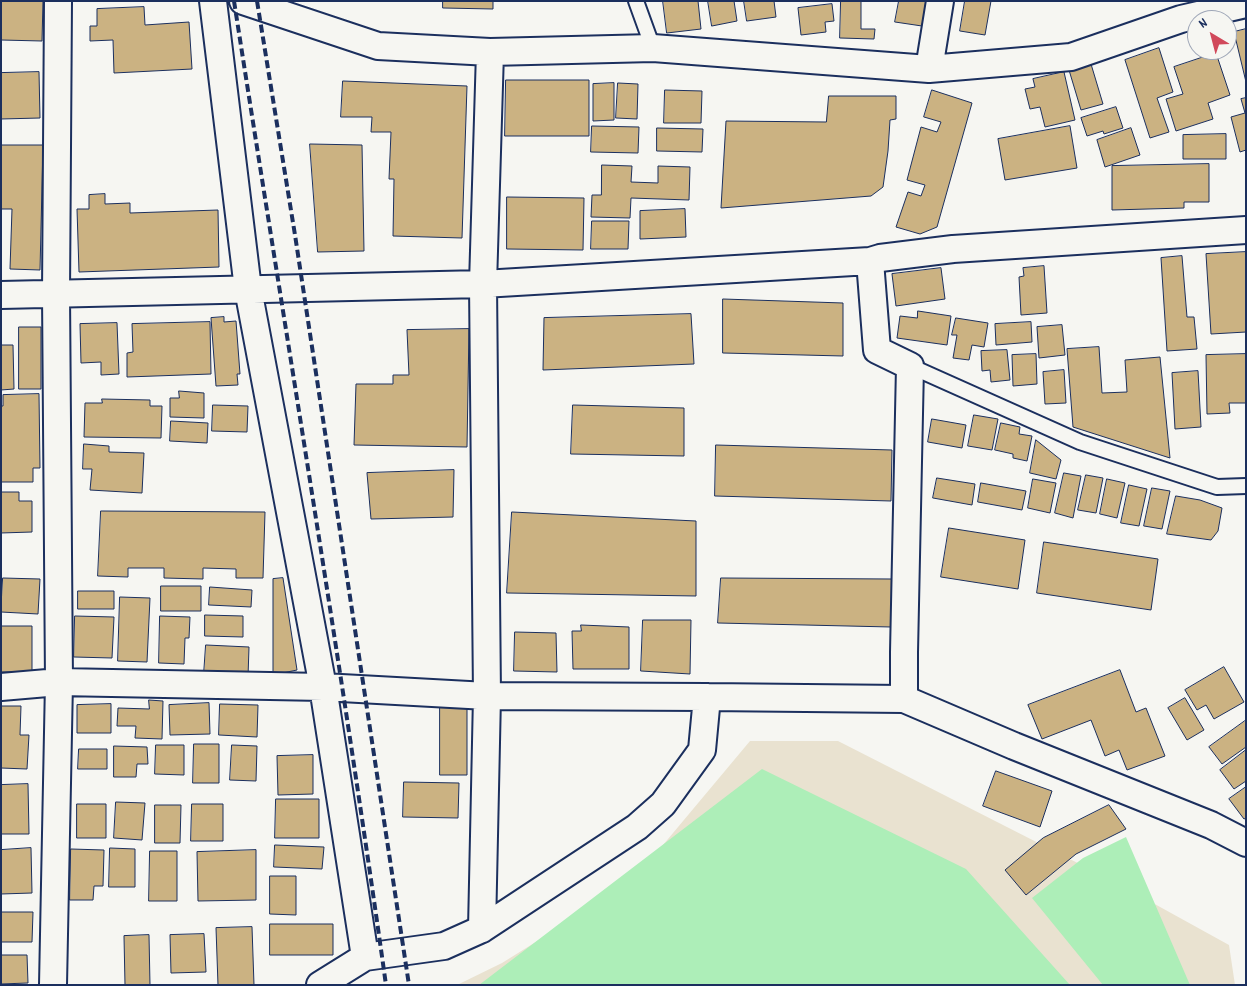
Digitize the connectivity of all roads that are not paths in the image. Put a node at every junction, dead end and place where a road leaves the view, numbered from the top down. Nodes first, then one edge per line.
1 (58, 1) edge
2 (213, 1) edge
3 (243, 1) edge
4 (636, 1) edge
5 (940, 1) edge
6 (1246, 4) edge
7 (1178, 10) edge
8 (653, 48) junction
9 (490, 52) junction
10 (929, 69) junction
11 (1246, 230) edge
12 (870, 261) junction
13 (483, 284) junction
14 (248, 289) junction
15 (56, 294) junction
16 (1, 295) edge
17 (910, 366) junction
18 (1246, 486) edge
19 (59, 682) junction
20 (1, 687) edge
21 (323, 687) junction
22 (487, 696) junction
23 (706, 697) junction
24 (904, 700) junction
25 (1246, 843) edge
26 (482, 929) junction
27 (365, 957) junction
28 (53, 985) edge
29 (320, 985) edge

1 - 15 street
2 - 14 street
3 - 9 street
4 - 8 lane
5 - 10 street
6 - 7 street
7 - 10 street
8 - 9 street
8 - 10 street
9 - 13 street
11 - 12 street
12 - 13 street
12 - 17 street
13 - 14 street
13 - 22 street
14 - 15 street
14 - 21 street
15 - 16 street
15 - 19 street
17 - 18 lane
17 - 24 street
19 - 20 street
19 - 21 street
19 - 28 street
21 - 22 street
21 - 27 street
22 - 23 street
22 - 26 street
23 - 24 street
23 - 26 street
24 - 25 street
26 - 27 street
27 - 29 street

